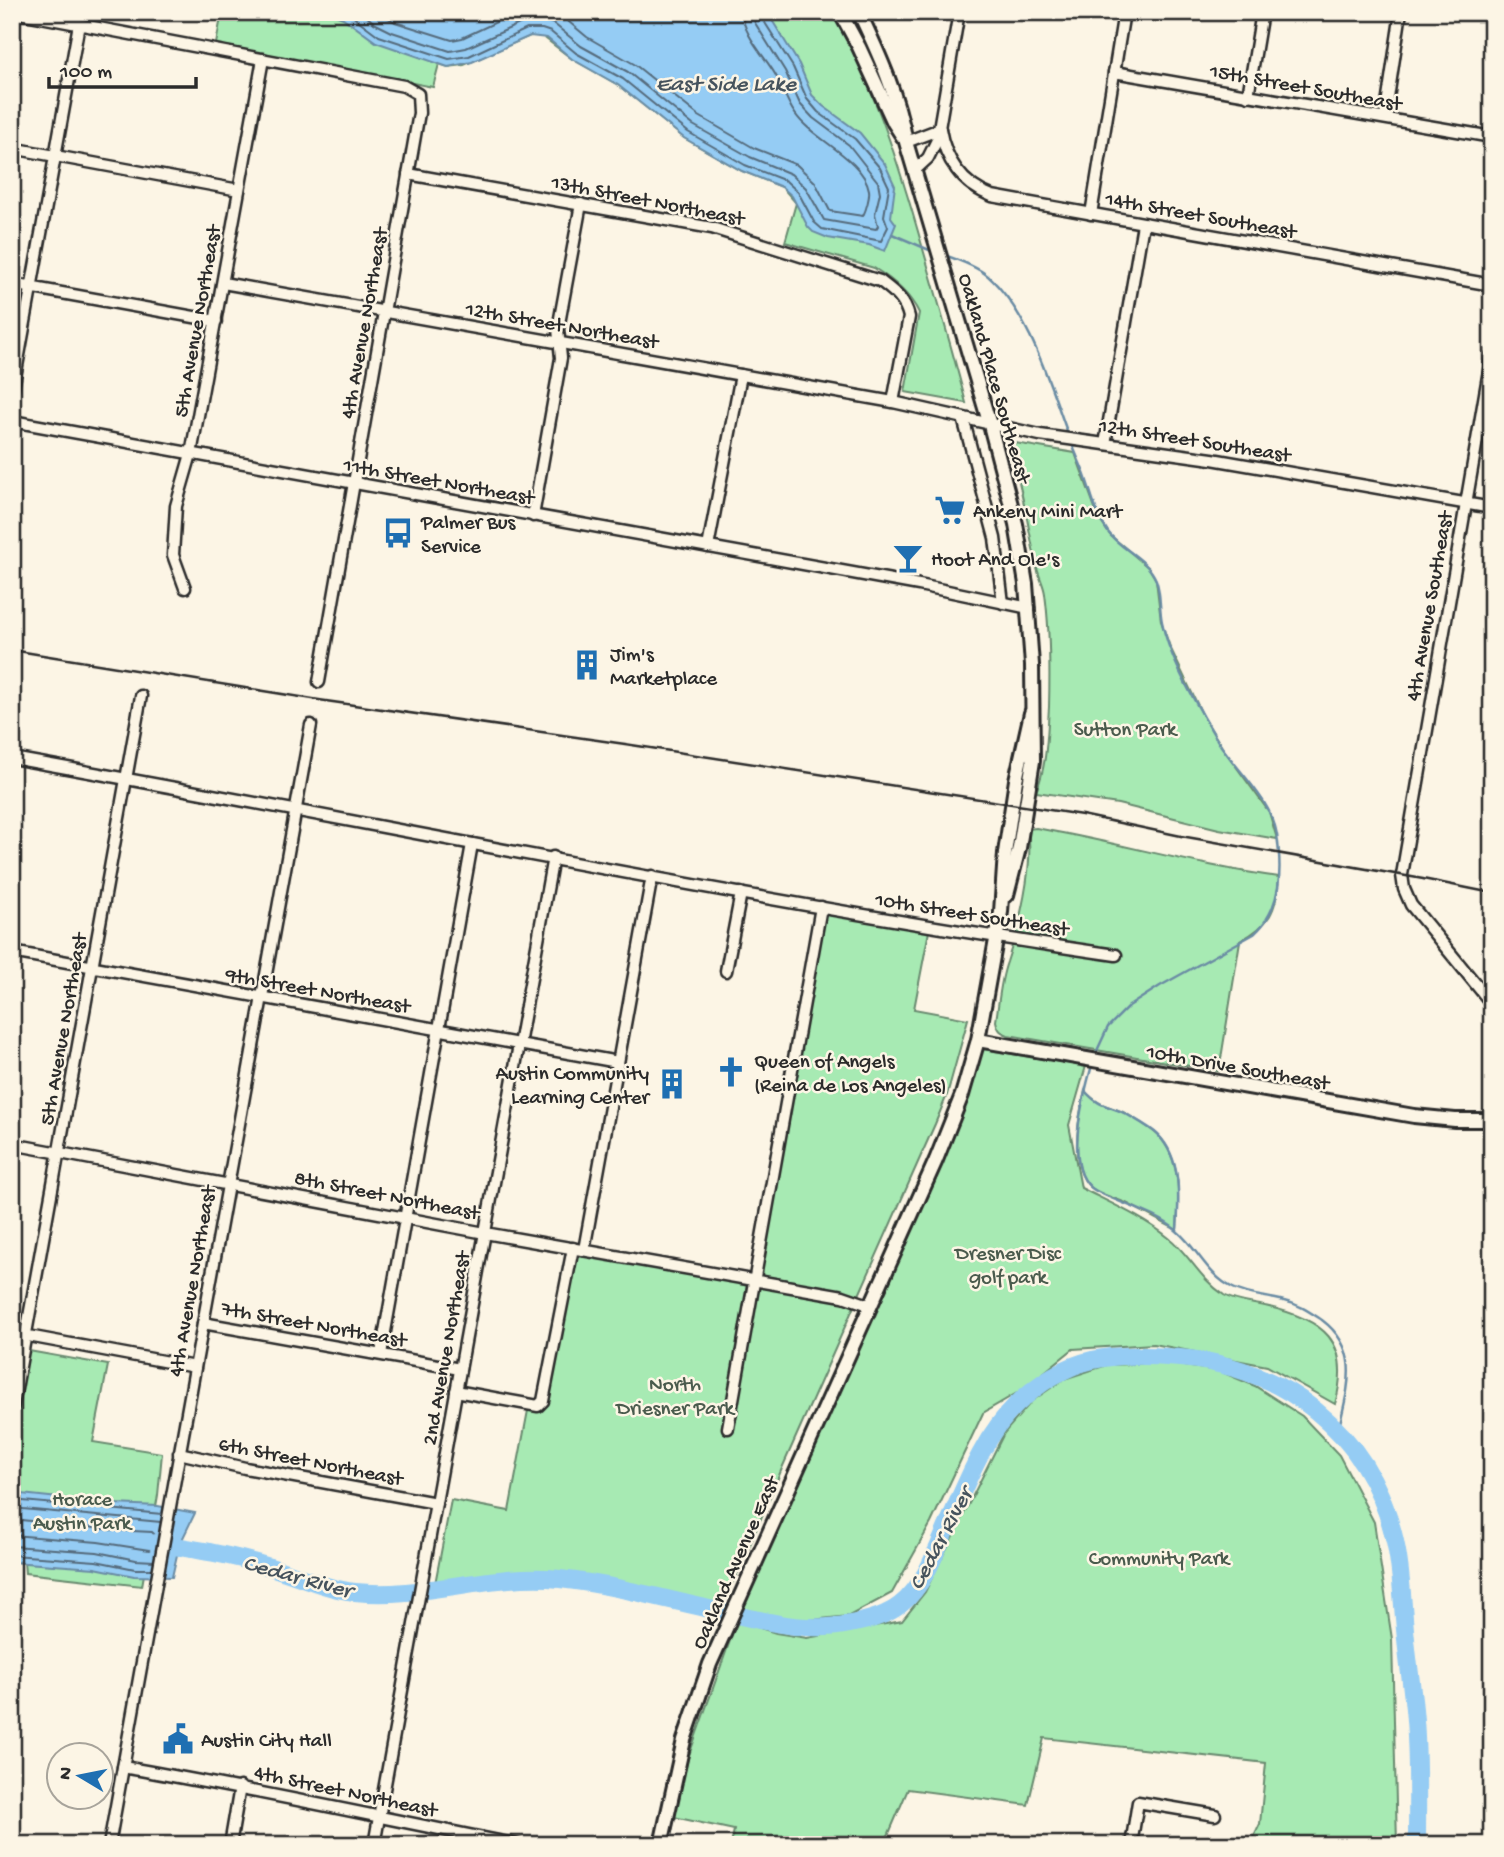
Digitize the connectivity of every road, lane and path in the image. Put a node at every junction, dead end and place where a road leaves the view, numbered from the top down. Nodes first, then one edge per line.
1 (14, 12) edge
2 (841, 12) edge
3 (859, 12) edge
4 (959, 12) edge
5 (1124, 12) edge
6 (1262, 12) edge
7 (1401, 12) edge
8 (79, 24) junction
9 (263, 59) junction
10 (1114, 72) junction
11 (1248, 96) junction
12 (1385, 118) junction
13 (940, 129) junction
14 (1492, 137) edge
15 (906, 142) junction
16 (12, 148) edge
17 (55, 156) junction
18 (915, 170) junction
19 (408, 174) junction
20 (239, 190) junction
21 (580, 204) junction
22 (1091, 214) junction
23 (1143, 224) junction
24 (223, 283) junction
25 (12, 284) edge
26 (1492, 285) edge
27 (31, 288) junction
28 (385, 312) junction
29 (216, 321) junction
30 (560, 343) junction
31 (1492, 353) edge
32 (741, 375) junction
33 (12, 394) edge
34 (894, 402) junction
35 (963, 418) junction
36 (12, 421) edge
37 (990, 425) junction
38 (1105, 444) junction
39 (191, 454) junction
40 (355, 484) junction
41 (1466, 504) junction
42 (1492, 508) edge
43 (533, 516) junction
44 (708, 547) junction
45 (185, 588) dead end
46 (1003, 603) junction
47 (1029, 608) junction
48 (319, 682) dead end
49 (141, 696) dead end
50 (311, 725) dead end
51 (12, 758) edge
52 (127, 778) junction
53 (295, 810) junction
54 (472, 844) junction
55 (553, 857) junction
56 (652, 876) junction
57 (741, 893) junction
58 (821, 907) junction
59 (997, 938) junction
60 (12, 952) edge
61 (1116, 955) dead end
62 (92, 966) junction
63 (726, 971) dead end
64 (261, 998) junction
65 (1492, 1004) edge
66 (438, 1030) junction
67 (978, 1040) junction
68 (519, 1044) junction
69 (618, 1062) junction
70 (1492, 1120) edge
71 (12, 1144) edge
72 (59, 1153) junction
73 (228, 1184) junction
74 (406, 1218) junction
75 (485, 1233) junction
76 (579, 1249) junction
77 (755, 1281) junction
78 (869, 1304) junction
79 (203, 1323) junction
80 (12, 1333) edge
81 (26, 1336) junction
82 (381, 1354) junction
83 (195, 1367) junction
84 (460, 1369) junction
85 (457, 1391) junction
86 (12, 1410) edge
87 (728, 1428) dead end
88 (179, 1453) junction
89 (436, 1503) junction
90 (123, 1767) junction
91 (240, 1787) junction
92 (1215, 1815) dead end
93 (379, 1818) junction
94 (109, 1845) edge
95 (230, 1845) edge
96 (374, 1845) edge
97 (519, 1845) edge
98 (661, 1845) edge
99 (1131, 1845) edge

1 - 8 street
2 - 15 main road
3 - 15 main road
4 - 13 street
5 - 10 street
6 - 11 street
7 - 12 street
8 - 9 street
8 - 17 street
9 - 19 street, 4th Avenue Northeast
9 - 20 street, 5th Avenue Northeast
10 - 11 street, 15th Street Southeast
10 - 22 street
11 - 12 street, 15th Street Southeast
12 - 14 street, 15th Street Southeast
13 - 15 street
13 - 18 street
13 - 22 street, 14th Street Southeast
15 - 18 main road, Oakland Place Southeast
16 - 17 street
17 - 20 street
17 - 27 street
18 - 37 main road, Oakland Place Southeast
19 - 21 street, 13th Street Northeast
19 - 28 street, 4th Avenue Northeast
20 - 24 street, 5th Avenue Northeast
21 - 30 street
21 - 34 street, 13th Street Northeast
22 - 23 street, 14th Street Southeast
23 - 26 street, 14th Street Southeast
23 - 38 street
24 - 28 street, 12th Street Northeast
24 - 29 street, 5th Avenue Northeast
25 - 27 street
27 - 29 street
27 - 33 street
28 - 30 street, 12th Street Northeast
28 - 40 street, 4th Avenue Northeast
29 - 39 street, 5th Avenue Northeast
30 - 32 street, 12th Street Northeast
30 - 43 street
31 - 41 street, 4th Avenue Southeast
32 - 34 street, 12th Street Northeast
32 - 44 street
34 - 35 street, 12th Street Southeast
35 - 37 street, 12th Street Southeast
35 - 46 street
36 - 39 street, 11th Street Northeast
37 - 38 street, 12th Street Southeast
37 - 47 main road, Oakland Place Southeast
38 - 41 street, 12th Street Southeast
39 - 40 street, 11th Street Northeast
39 - 45 street, 5th Avenue Northeast
40 - 43 street, 11th Street Northeast
40 - 48 street, 4th Avenue Northeast
41 - 42 street, 12th Street Southeast
41 - 65 street, 4th Avenue Southeast
43 - 44 street, 11th Street Northeast
44 - 46 street, 11th Street Northeast
46 - 47 street, 11th Street Northeast
47 - 59 main road, Oakland Place Southeast
49 - 52 street, 5th Avenue Northeast
50 - 53 street, 4th Avenue Northeast
51 - 52 street, 10th Street Southeast
52 - 53 street, 10th Street Southeast
52 - 62 street, 5th Avenue Northeast
53 - 54 street, 10th Street Southeast
53 - 64 street, 4th Avenue Northeast
54 - 55 street, 10th Street Southeast
54 - 66 street
55 - 56 street, 10th Street Southeast
55 - 68 street, 2nd Avenue Northeast
56 - 57 street, 10th Street Southeast
56 - 69 street
57 - 58 street, 10th Street Southeast
57 - 63 street
58 - 59 street, 10th Street Southeast
58 - 77 street
59 - 61 street, 10th Street Southeast
59 - 67 main road, Oakland Place Southeast
60 - 62 street, 9th Street Northeast
62 - 64 street, 9th Street Northeast
62 - 72 street, 5th Avenue Northeast
64 - 66 street, 9th Street Northeast
64 - 73 street, 4th Avenue Northeast
66 - 68 street, 9th Street Northeast
66 - 74 street
67 - 70 main road, 10th Drive Southeast
67 - 78 main road, Oakland Place Southeast
68 - 69 street, 9th Street Northeast
68 - 75 street, 2nd Avenue Northeast
69 - 76 street
71 - 72 street, 8th Street Northeast
72 - 73 street, 8th Street Northeast
72 - 81 street, 5th Avenue Northeast
73 - 74 street, 8th Street Northeast
73 - 79 street, 4th Avenue Northeast
74 - 75 street, 8th Street Northeast
74 - 82 street
75 - 76 street, 8th Street Northeast
75 - 84 street, 2nd Avenue Northeast
76 - 77 street, 8th Street Northeast
76 - 85 street
77 - 78 street, 8th Street Northeast
77 - 87 street
78 - 98 main road, Oakland Avenue East
79 - 82 street, 7th Street Northeast
79 - 83 street, 4th Avenue Northeast
80 - 81 street
81 - 83 street
81 - 86 street, 5th Avenue Northeast
82 - 84 street, 7th Street Northeast
83 - 88 street, 4th Avenue Northeast
84 - 85 street, 2nd Avenue Northeast
85 - 89 street, 2nd Avenue Northeast
88 - 89 street, 6th Street Northeast
88 - 90 street, 4th Avenue Northeast
89 - 93 street, 2nd Avenue Northeast
90 - 91 street, 4th Street Northeast
90 - 94 street, 4th Avenue Northeast
91 - 93 street, 4th Street Northeast
91 - 95 street
92 - 99 street
93 - 96 street, 2nd Avenue Northeast
93 - 97 street, 4th Street Northeast

